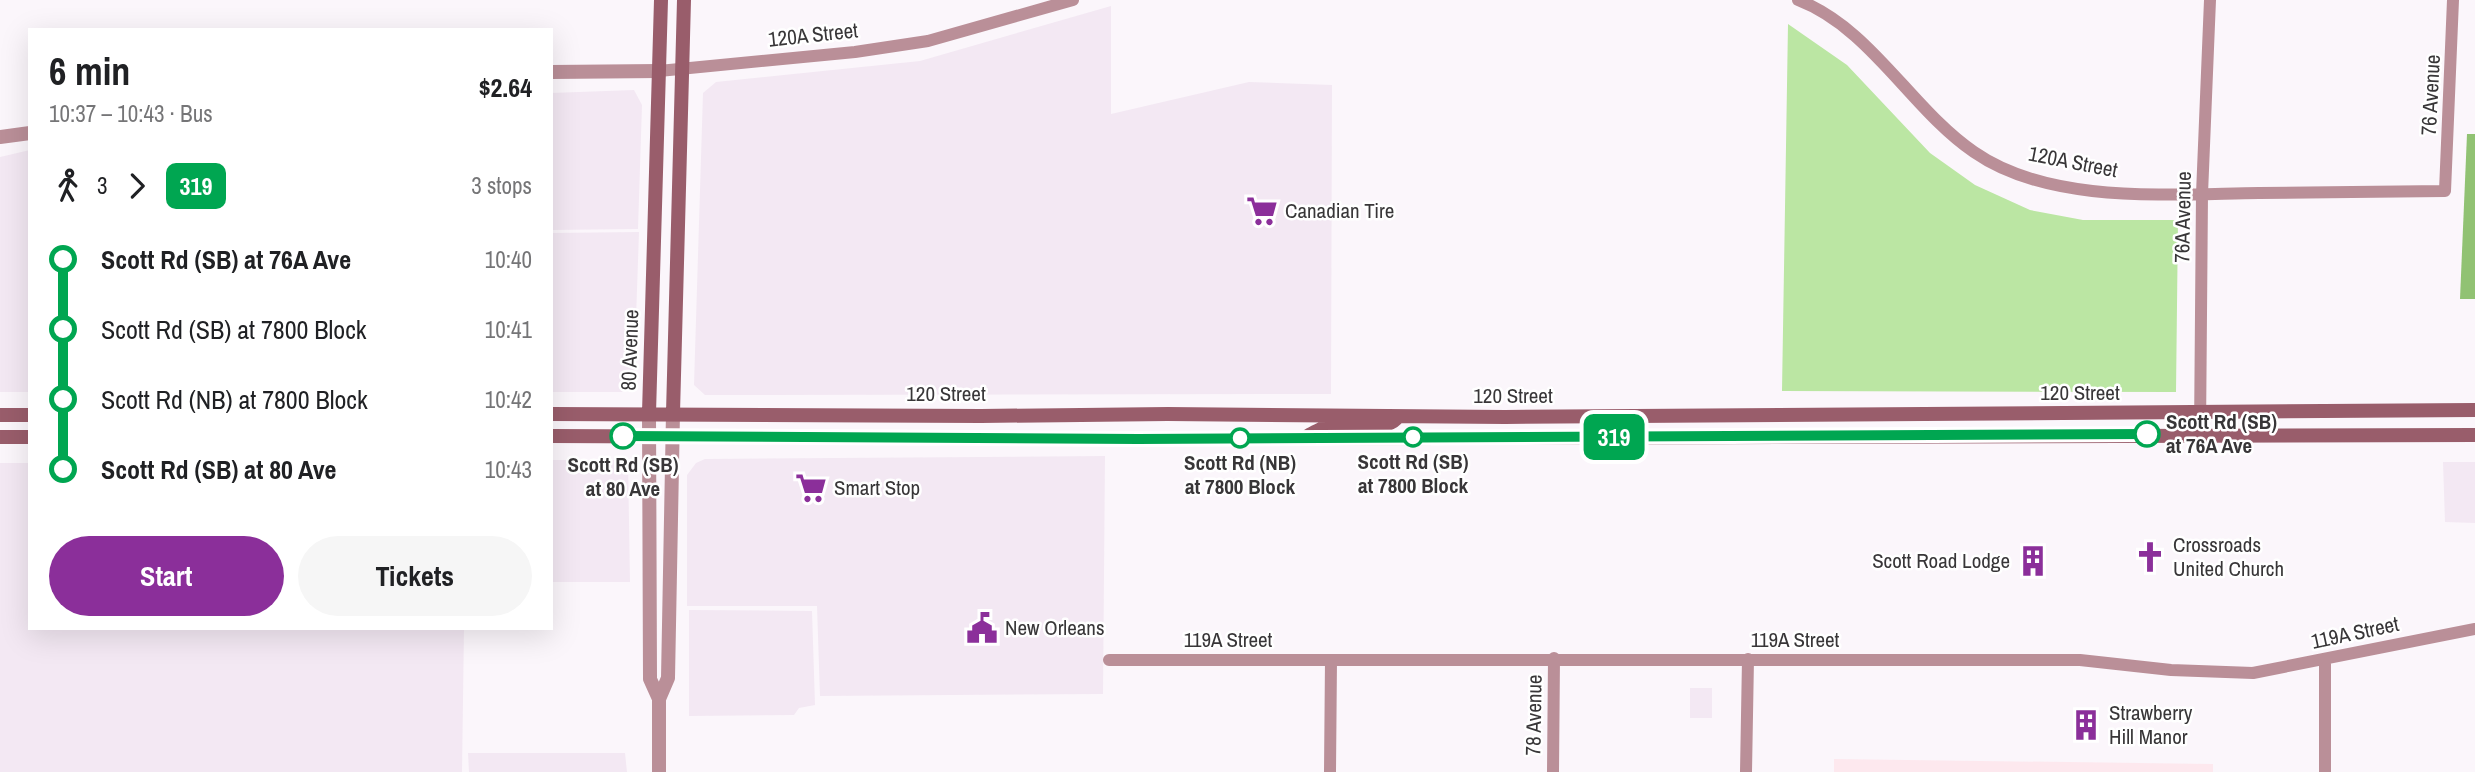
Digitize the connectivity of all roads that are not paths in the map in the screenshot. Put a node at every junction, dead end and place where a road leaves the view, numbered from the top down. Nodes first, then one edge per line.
1 (661, 0) edge
2 (684, 0) edge
3 (1073, 0) edge
4 (1798, 0) edge
5 (2210, 0) edge
6 (2453, 0) edge
7 (683, 69) junction
8 (659, 71) junction
9 (553, 72) edge
10 (28, 133) edge
11 (0, 137) edge
12 (2445, 191) joint
13 (2202, 194) junction
14 (2475, 411) edge
15 (649, 413) junction
16 (673, 413) junction
17 (553, 414) edge
18 (2200, 414) junction
19 (0, 415) edge
20 (28, 415) edge
21 (1398, 416) junction
22 (1766, 416) junction
23 (1505, 417) junction
24 (2200, 434) junction
25 (2475, 435) edge
26 (553, 436) edge
27 (649, 436) junction
28 (673, 436) junction
29 (1691, 436) junction
30 (0, 437) edge
31 (28, 437) edge
32 (1407, 437) junction
33 (1305, 438) junction
34 (2475, 629) edge
35 (1554, 659) junction
36 (1748, 659) junction
37 (2325, 659) junction
38 (1109, 660) dead end
39 (1331, 660) junction
40 (659, 699) junction
41 (659, 772) edge
42 (1331, 772) edge
43 (1553, 772) edge
44 (1746, 772) edge
45 (2325, 772) edge

1 - 8 main road, 80 Avenue
2 - 7 main road, 80 Avenue
3 - 7 street, 120A Street
4 - 13 street, 120A Street
5 - 13 street, 76A Avenue
6 - 12 street, 76 Avenue
7 - 8 street, 120A Street
7 - 16 main road, 80 Avenue
8 - 9 street, 120A Street
8 - 15 main road, 80 Avenue
10 - 11 street
12 - 13 street, 120A Street
13 - 18 street, 76A Avenue
14 - 18 main road, 120 Street
15 - 16 main road, 120 Street
15 - 17 main road, 120 Street
15 - 27 street, 80 Avenue
16 - 21 main road, 120 Street
16 - 28 street, 80 Avenue
18 - 22 main road, 120 Street
18 - 24 street, 76A Avenue
19 - 20 main road
21 - 23 main road, 120 Street
21 - 33 main road
22 - 23 main road, 120 Street
22 - 29 main road
23 - 32 main road
24 - 25 main road, 120 Street
24 - 29 main road, 120 Street
26 - 27 main road, 120 Street
27 - 28 main road, 120 Street
27 - 40 street, 80 Avenue
28 - 33 main road, 120 Street
28 - 40 street, 80 Avenue
29 - 32 main road, 120 Street
30 - 31 main road
32 - 33 main road, 120 Street
34 - 37 street, 119A Street
35 - 36 street, 119A Street
35 - 39 street, 119A Street
35 - 43 street, 78 Avenue
36 - 37 street, 119A Street
36 - 44 street
37 - 45 street
38 - 39 street, 119A Street
39 - 42 street
40 - 41 street, 80 Avenue

